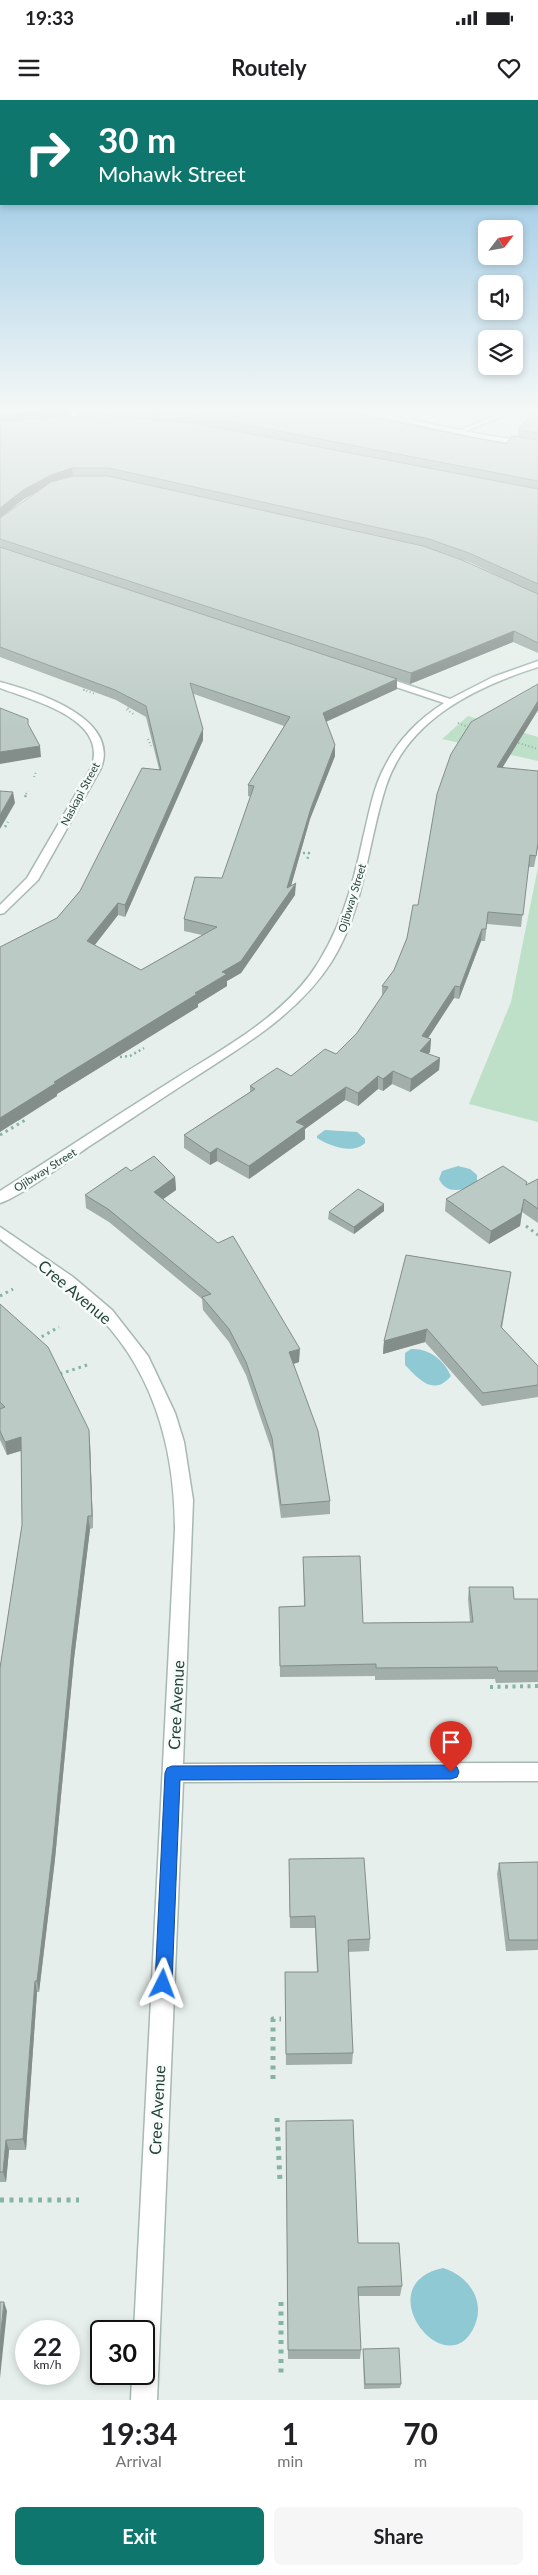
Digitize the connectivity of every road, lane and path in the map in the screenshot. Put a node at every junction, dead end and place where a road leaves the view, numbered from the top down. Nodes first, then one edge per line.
1 (538, 664) edge
2 (369, 675) edge
3 (0, 685) edge
4 (89, 688) edge
5 (95, 694) edge
6 (450, 702) junction
7 (132, 707) edge
8 (135, 715) edge
9 (434, 715) junction
10 (473, 729) edge
11 (148, 738) edge
12 (514, 742) edge
13 (151, 746) edge
14 (538, 749) edge
15 (36, 772) dead end
16 (34, 777) dead end
17 (28, 791) dead end
18 (24, 796) dead end
19 (8, 822) dead end
20 (5, 827) dead end
21 (303, 853) edge
22 (307, 861) dead end
23 (0, 911) edge
24 (144, 1048) dead end
25 (120, 1056) edge
26 (27, 1119) edge
27 (0, 1135) edge
28 (0, 1198) edge
29 (526, 1226) dead end
30 (0, 1233) edge
31 (538, 1236) edge
32 (12, 1289) dead end
33 (0, 1296) edge
34 (59, 1327) dead end
35 (32, 1342) edge
36 (90, 1364) dead end
37 (60, 1374) edge
38 (538, 1686) edge
39 (490, 1687) dead end
40 (538, 1772) edge
41 (172, 1773) junction
42 (281, 2019) dead end
43 (273, 2078) dead end
44 (277, 2118) dead end
45 (280, 2182) dead end
46 (0, 2200) edge
47 (79, 2200) dead end
48 (281, 2302) dead end
49 (281, 2375) dead end
50 (144, 2400) edge

1 - 6 street, Ojibway Street
2 - 6 street
3 - 23 street, Naskapi Street
4 - 5 path
6 - 9 street, Ojibway Street
7 - 8 path
9 - 10 path
9 - 28 street, Ojibway Street
11 - 13 path
12 - 14 path
15 - 16 path
17 - 18 path
19 - 20 path
21 - 22 path
24 - 25 path
26 - 27 path
29 - 31 path
30 - 41 street, Cree Avenue
32 - 33 path
34 - 35 path
36 - 37 path
38 - 39 path
40 - 41 street
41 - 50 street, Cree Avenue
42 - 43 path
44 - 45 path
46 - 47 path
48 - 49 path

